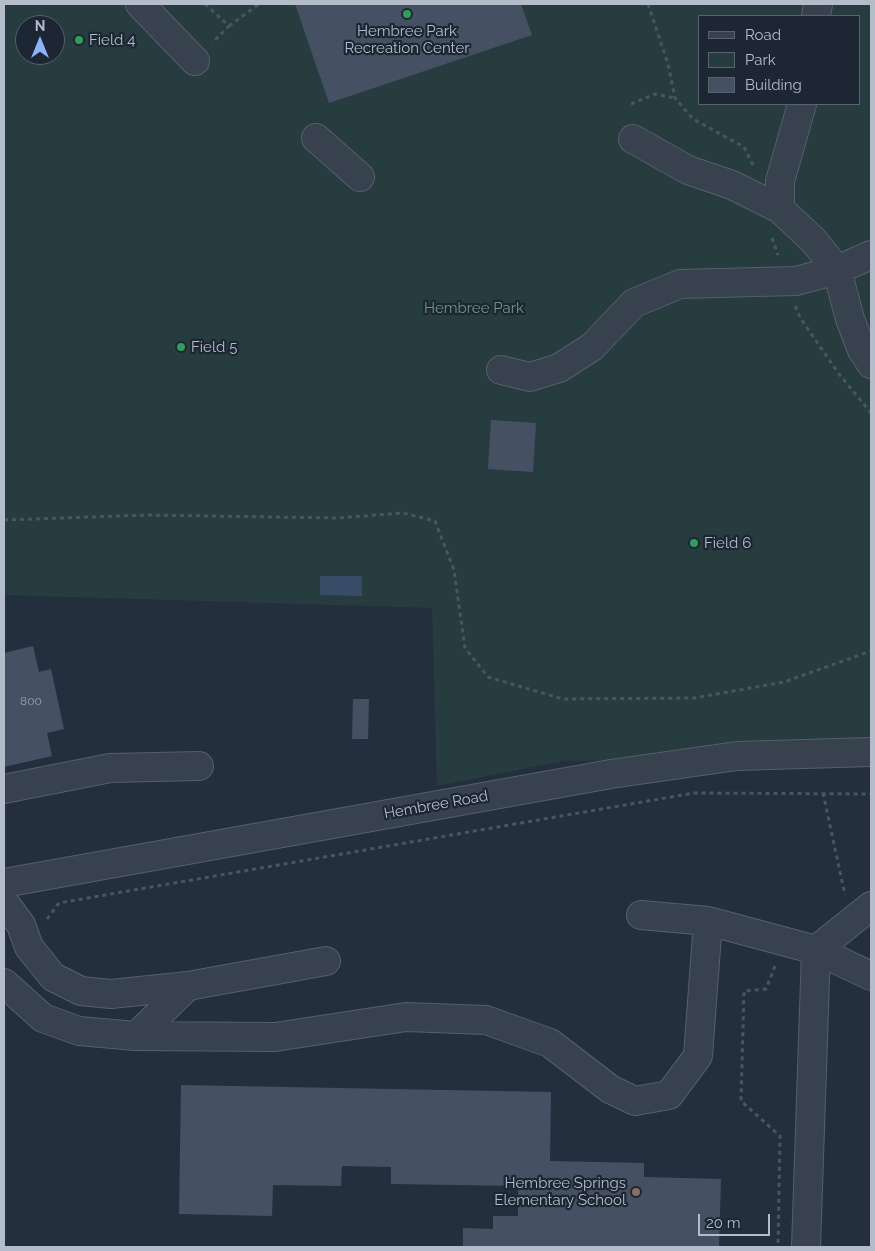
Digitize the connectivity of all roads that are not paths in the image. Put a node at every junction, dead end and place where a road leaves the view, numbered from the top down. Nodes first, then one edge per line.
1 (140, 4) edge
2 (195, 61) road end
3 (802, 105) edge
4 (316, 138) dead end
5 (633, 139) dead end
6 (360, 177) dead end
7 (780, 209) junction
8 (871, 255) edge
9 (837, 270) junction
10 (871, 364) edge
11 (500, 370) dead end
12 (871, 752) edge
13 (199, 766) dead end
14 (4, 789) edge
15 (4, 883) edge
16 (4, 902) edge
17 (859, 903) edge
18 (641, 915) dead end
19 (708, 921) junction
20 (816, 950) junction
21 (326, 961) dead end
22 (871, 976) edge
23 (4, 983) edge
24 (188, 986) junction
25 (136, 1036) junction
26 (806, 1247) edge

1 - 2 street
3 - 7 street
4 - 6 street
5 - 7 street
7 - 9 street
8 - 9 street
9 - 10 street
9 - 11 street
12 - 15 street, Hembree Road
13 - 14 street
16 - 24 street
17 - 20 street
18 - 19 street
19 - 20 street
19 - 25 street
20 - 22 street
20 - 26 street
21 - 24 street
23 - 25 street
24 - 25 street

